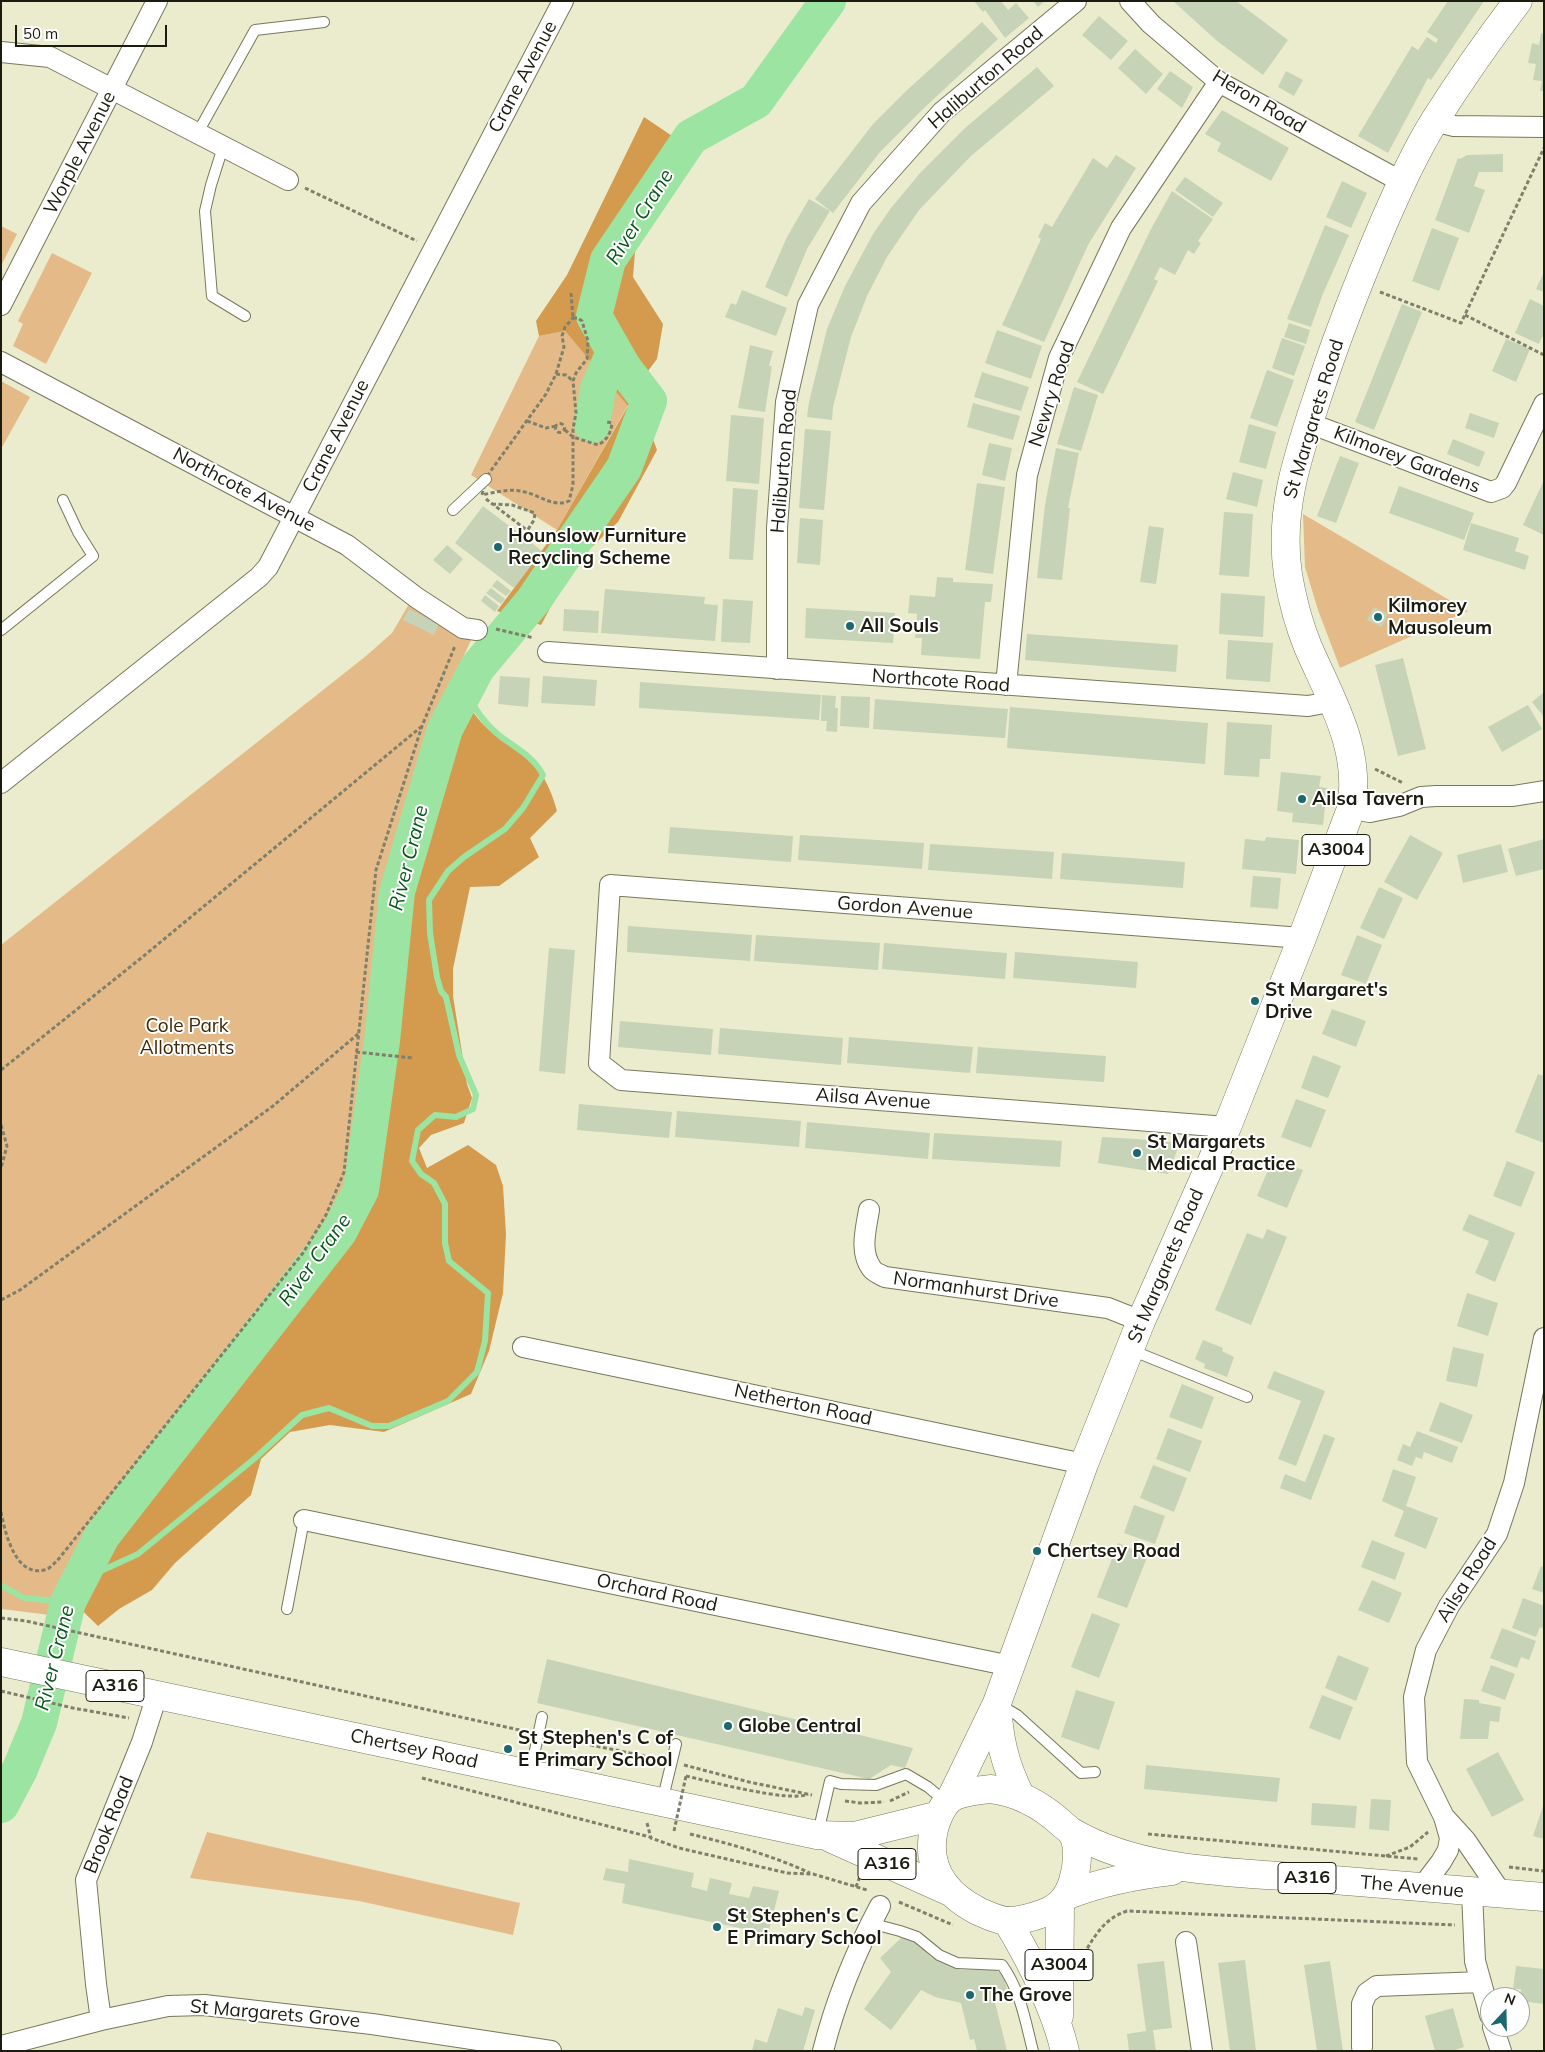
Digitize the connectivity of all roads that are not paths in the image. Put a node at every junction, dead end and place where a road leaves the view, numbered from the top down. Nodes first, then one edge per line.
1 (157, 1) edge
2 (563, 1) edge
3 (1076, 1) edge
4 (1130, 1) edge
5 (1518, 1) edge
6 (324, 22) dead end
7 (1, 52) edge
8 (1219, 82) junction
9 (113, 88) junction
10 (1434, 122) junction
11 (1544, 126) edge
12 (197, 134) junction
13 (223, 148) junction
14 (288, 180) road end
15 (1402, 182) junction
16 (1, 305) edge
17 (245, 316) dead end
18 (1, 362) edge
19 (1544, 404) edge
20 (1308, 423) junction
21 (486, 479) road end
22 (63, 500) dead end
23 (453, 510) dead end
24 (295, 516) junction
25 (477, 628) road end
26 (1, 630) edge
27 (544, 646) road end
28 (777, 669) junction
29 (1006, 685) junction
30 (1334, 701) junction
31 (1, 783) edge
32 (1544, 791) edge
33 (1351, 809) junction
34 (1302, 938) junction
35 (602, 989) joint
36 (1227, 1127) junction
37 (869, 1210) dead end
38 (1141, 1322) junction
39 (1544, 1338) edge
40 (522, 1346) dead end
41 (1130, 1350) junction
42 (1248, 1397) dead end
43 (1084, 1464) junction
44 (304, 1520) joint
45 (287, 1609) dead end
46 (1, 1662) edge
47 (1011, 1666) junction
48 (158, 1694) junction
49 (997, 1703) junction
50 (542, 1716) dead end
51 (676, 1744) dead end
52 (1095, 1772) dead end
53 (530, 1774) junction
54 (1020, 1795) junction
55 (651, 1800) junction
56 (946, 1805) junction
57 (1443, 1814) junction
58 (1072, 1832) junction
59 (822, 1836) junction
60 (1191, 1870) junction
61 (1422, 1887) junction
62 (948, 1891) junction
63 (1472, 1892) junction
64 (1502, 1894) junction
65 (1544, 1897) edge
66 (1064, 1900) junction
67 (875, 1915) joint
68 (1007, 1921) junction
69 (1186, 1942) dead end
70 (1481, 1982) junction
71 (1482, 1987) edge
72 (101, 2020) junction
73 (1497, 2037) edge
74 (1060, 2044) edge
75 (1, 2046) edge
76 (1362, 2048) dead end
77 (552, 2051) edge
78 (823, 2051) edge
79 (1033, 2051) edge
80 (1202, 2051) edge
81 (1501, 2051) edge

1 - 9 street, Worple Avenue
2 - 24 street, Crane Avenue
3 - 28 street, Haliburton Road
4 - 8 street, Heron Road
5 - 10 main road, St Margarets Road / A3004
6 - 12 lane
7 - 9 street
8 - 15 street, Heron Road
8 - 29 street, Newry Road
9 - 12 street
9 - 16 street, Worple Avenue
10 - 11 street
10 - 15 main road, St Margarets Road / A3004
12 - 13 street
13 - 14 street
13 - 17 lane
15 - 20 main road, St Margarets Road / A3004
18 - 24 street, Northcote Avenue
19 - 20 street, Kilmorey Gardens
20 - 30 main road, St Margarets Road / A3004
21 - 23 lane
22 - 26 lane
24 - 25 street, Northcote Avenue
24 - 31 street, Crane Avenue
27 - 28 street, Northcote Road
28 - 29 street, Northcote Road
29 - 30 street, Northcote Road
30 - 33 main road, St Margarets Road / A3004
32 - 33 street
33 - 34 main road, St Margarets Road / A3004
34 - 35 street, Gordon Avenue
34 - 36 main road, St Margarets Road / A3004
35 - 36 street, Ailsa Avenue
36 - 38 main road, St Margarets Road / A3004
37 - 38 street, Normanhurst Drive
38 - 41 main road, St Margarets Road / A3004
39 - 57 street, Ailsa Road
40 - 43 street, Netherton Road
41 - 42 lane
41 - 43 main road, St Margarets Road / A3004
43 - 47 main road, St Margarets Road / A3004
44 - 45 lane
44 - 47 street, Orchard Road
46 - 48 main road, Chertsey Road / A316
47 - 49 main road, St Margarets Road / A3004
48 - 53 main road, Chertsey Road / A316
48 - 72 street, Brook Road
49 - 52 lane
49 - 54 main road, St Margarets Road / A3004
49 - 56 main road, St Margarets Road / A3004
50 - 53 lane
51 - 55 lane
53 - 55 main road, Chertsey Road / A316
54 - 56 main road
54 - 58 main road
55 - 59 main road, Chertsey Road / A316
56 - 59 main road, Chertsey Road / A316
56 - 59 lane
56 - 62 main road
57 - 61 street, Ailsa Road
57 - 64 street, Ailsa Road
58 - 60 main road, The Avenue / A316
58 - 66 main road
59 - 62 main road, Chertsey Road / A316
60 - 61 main road, The Avenue / A316
60 - 66 main road, The Avenue / A316
61 - 63 main road, The Avenue / A316
62 - 68 main road
63 - 64 main road, The Avenue / A316
63 - 70 street
64 - 65 main road, The Avenue / A316
66 - 68 main road
66 - 74 main road, A3004
67 - 78 street
67 - 79 lane
68 - 74 main road, A3004
69 - 80 street
70 - 71 street
70 - 76 street
72 - 75 street, St Margarets Grove
72 - 77 street, St Margarets Grove
73 - 81 street

